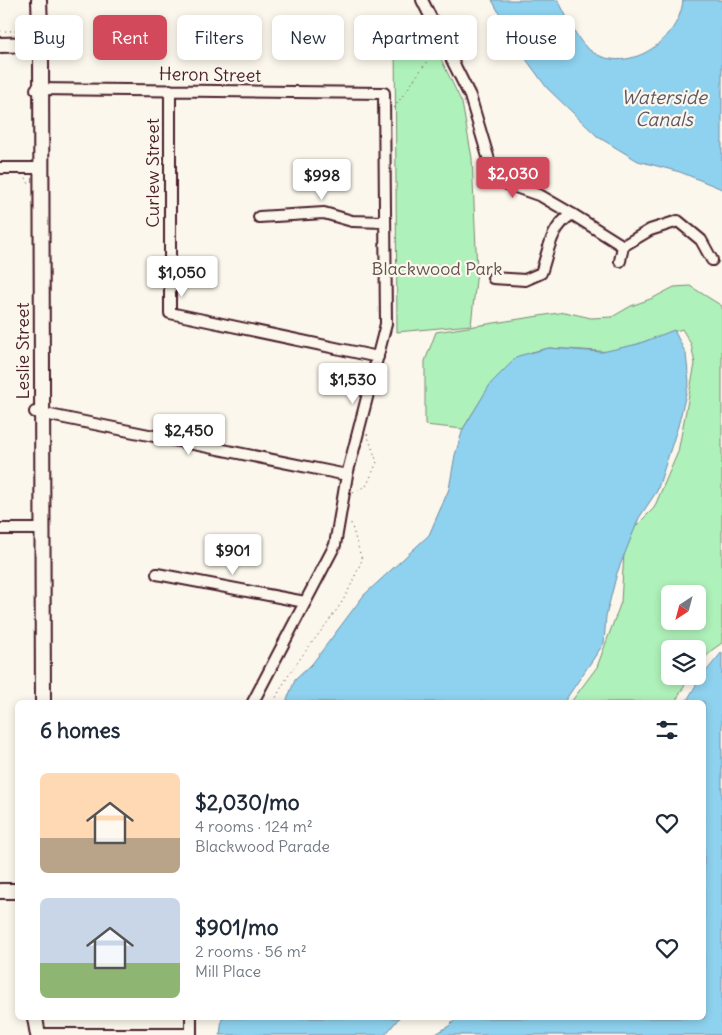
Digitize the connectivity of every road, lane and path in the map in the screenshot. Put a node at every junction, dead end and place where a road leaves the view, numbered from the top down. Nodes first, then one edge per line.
1 (34, 0) edge
2 (39, 0) edge
3 (422, 0) edge
4 (35, 15) edge
5 (38, 15) edge
6 (430, 15) edge
7 (0, 30) edge
8 (15, 31) edge
9 (0, 37) edge
10 (15, 38) edge
11 (15, 43) edge
12 (0, 45) edge
13 (37, 60) edge
14 (428, 60) edge
15 (453, 60) edge
16 (38, 90) junction
17 (170, 90) junction
18 (384, 108) junction
19 (0, 168) edge
20 (38, 168) junction
21 (572, 214) junction
22 (259, 218) dead end
23 (384, 222) junction
24 (623, 246) junction
25 (712, 260) dead end
26 (620, 261) dead end
27 (493, 278) dead end
28 (378, 357) junction
29 (38, 412) junction
30 (347, 475) junction
31 (0, 529) edge
32 (39, 529) junction
33 (157, 574) dead end
34 (305, 602) junction
35 (35, 700) edge
36 (43, 700) edge
37 (254, 700) edge
38 (0, 891) edge
39 (15, 891) edge
40 (35, 1020) edge
41 (42, 1020) edge
42 (191, 1020) edge
43 (38, 1034) edge

1 - 4 street, Leslie Street
2 - 5 street, Leslie Street
3 - 6 street
7 - 8 path
9 - 10 street
11 - 12 street
13 - 16 street, Leslie Street
14 - 18 path
15 - 21 street
16 - 17 street, Heron Street
16 - 20 street, Leslie Street
17 - 18 street, Heron Street
17 - 28 street, Curlew Street
18 - 23 street
19 - 20 street
20 - 29 street, Leslie Street
21 - 24 street
21 - 27 street
22 - 23 street
23 - 28 street
24 - 25 street
24 - 26 street
28 - 30 street
29 - 30 street
29 - 32 street, Leslie Street
30 - 34 street
31 - 32 street
32 - 35 street, Leslie Street
32 - 36 street, Leslie Street
33 - 34 street
34 - 37 street
38 - 39 street
40 - 43 street
41 - 43 street
42 - 43 street

